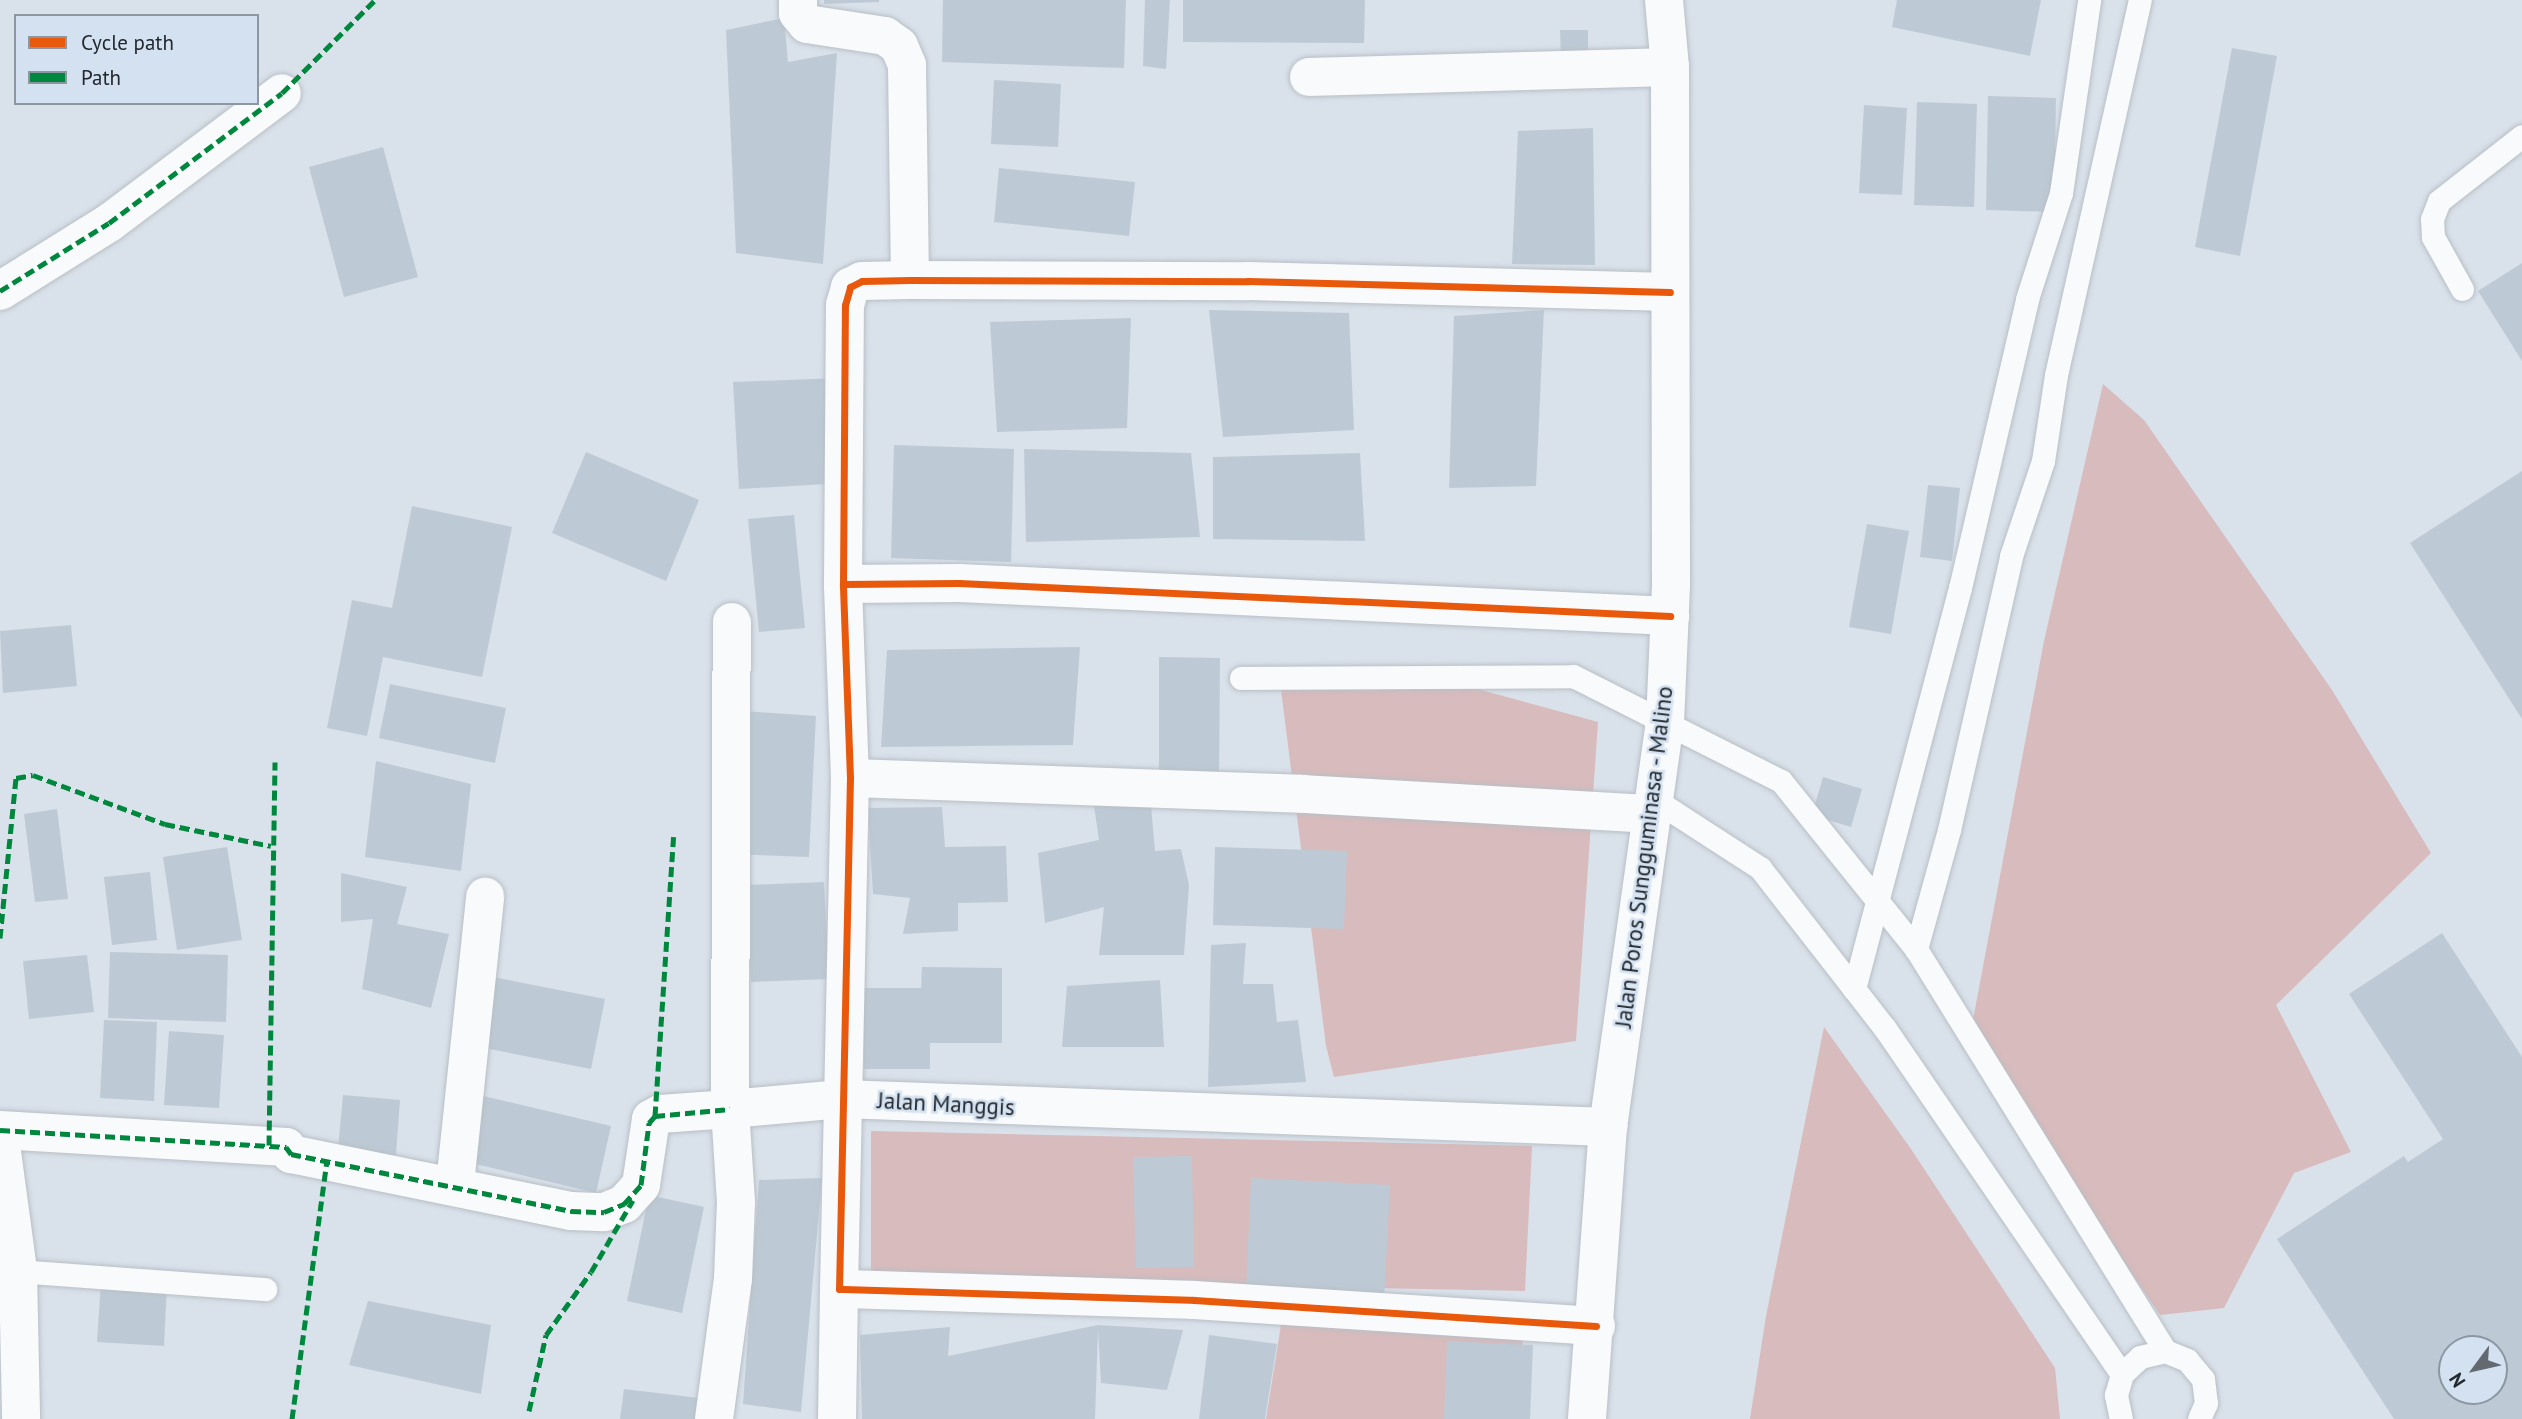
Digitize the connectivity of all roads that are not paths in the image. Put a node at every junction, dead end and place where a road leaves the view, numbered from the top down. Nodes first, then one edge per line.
1 (798, 0) edge
2 (1664, 0) edge
3 (2089, 0) edge
4 (2140, 0) edge
5 (1670, 67) junction
6 (1309, 77) dead end
7 (282, 93) dead end
8 (2522, 136) edge
9 (910, 280) junction
10 (2462, 289) dead end
11 (0, 291) edge
12 (1670, 292) junction
13 (842, 584) junction
14 (1670, 616) junction
15 (732, 622) dead end
16 (1241, 678) dead end
17 (1665, 723) junction
18 (850, 778) junction
19 (1651, 806) junction
20 (485, 897) dead end
21 (1879, 902) junction
22 (1916, 949) junction
23 (1854, 989) junction
24 (842, 1099) junction
25 (730, 1109) junction
26 (1608, 1127) junction
27 (0, 1130) edge
28 (0, 1137) edge
29 (455, 1184) junction
30 (18, 1271) junction
31 (265, 1289) dead end
32 (839, 1289) junction
33 (1597, 1326) junction
34 (2165, 1351) junction
35 (2122, 1374) junction
36 (14, 1410) edge
37 (2122, 1418) edge
38 (713, 1419) edge
39 (837, 1419) edge
40 (1587, 1419) edge
41 (2199, 1419) edge

1 - 9 street
2 - 5 street, Jalan Poros Sungguminasa - Malino
3 - 21 lane
4 - 22 lane
5 - 6 street
5 - 12 street, Jalan Poros Sungguminasa - Malino
7 - 11 street
8 - 10 lane
9 - 12 street
9 - 13 street
12 - 14 street, Jalan Poros Sungguminasa - Malino
13 - 14 street
13 - 18 street
14 - 17 street, Jalan Poros Sungguminasa - Malino
15 - 25 street
16 - 17 lane
17 - 19 street, Jalan Poros Sungguminasa - Malino
17 - 21 lane
18 - 19 street
18 - 24 street
19 - 23 lane
19 - 26 street, Jalan Poros Sungguminasa - Malino
20 - 29 street
21 - 22 lane
21 - 23 lane
22 - 34 lane
23 - 35 lane
24 - 25 street, Jalan Manggis
24 - 26 street, Jalan Manggis
24 - 32 street
25 - 29 street, Jalan Manggis
25 - 38 street
26 - 33 street, Jalan Poros Sungguminasa - Malino
27 - 29 street
28 - 30 street
30 - 31 lane
30 - 36 street
32 - 33 street
32 - 39 street
33 - 40 street, Jalan Poros Sungguminasa - Malino
34 - 35 lane
34 - 41 lane
35 - 37 lane

